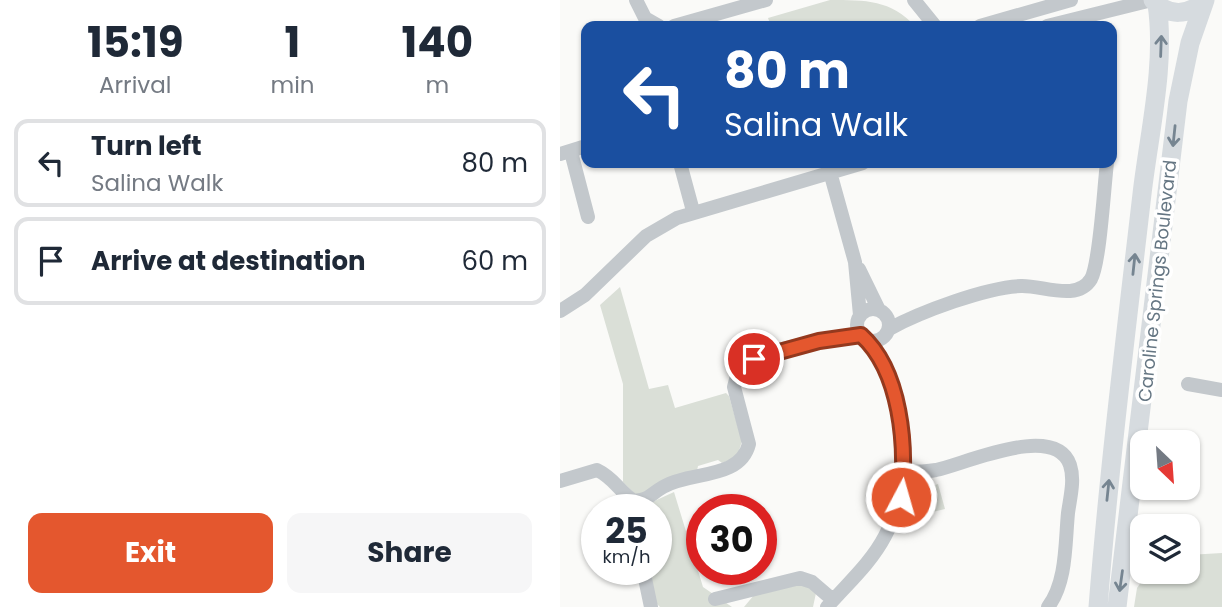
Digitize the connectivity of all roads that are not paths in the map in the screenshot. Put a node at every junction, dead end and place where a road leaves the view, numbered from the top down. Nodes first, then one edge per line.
1 (636, 0) edge
2 (766, 0) edge
3 (914, 0) edge
4 (1071, 0) edge
5 (1205, 0) edge
6 (1154, 1) edge
7 (1084, 7) edge
8 (650, 21) edge
9 (692, 21) edge
10 (931, 21) edge
11 (998, 21) edge
12 (1056, 21) edge
13 (566, 153) edge
14 (681, 168) edge
15 (845, 168) edge
16 (1106, 168) edge
17 (830, 172) junction
18 (693, 211) junction
19 (588, 217) dead end
20 (855, 262) junction
21 (560, 311) edge
22 (885, 322) junction
23 (862, 328) junction
24 (886, 372) junction
25 (1188, 384) dead end
26 (1222, 390) edge
27 (904, 472) junction
28 (560, 481) edge
29 (623, 494) edge
30 (656, 494) edge
31 (646, 585) edge
32 (715, 599) dead end
33 (736, 601) edge
34 (830, 604) edge
35 (651, 607) edge
36 (1048, 607) edge
37 (1098, 607) edge
38 (1117, 607) edge

1 - 8 street
2 - 9 street
3 - 10 street
4 - 11 street
5 - 6 main road
5 -> 38 main road, Caroline Springs Boulevard
6 - 7 street
37 -> 6 main road, Caroline Springs Boulevard
7 - 12 street
13 - 19 street
14 - 18 street
15 - 17 street
16 - 22 street
17 - 18 street
17 - 20 street
18 - 21 street
20 - 22 street
20 - 23 street
22 - 23 street
22 - 23 street
22 - 24 street
23 - 24 street
23 - 30 street
24 - 27 street
25 - 26 street
27 - 34 street
27 - 36 street
28 - 29 street
31 - 35 street
32 - 33 street
33 - 34 street

